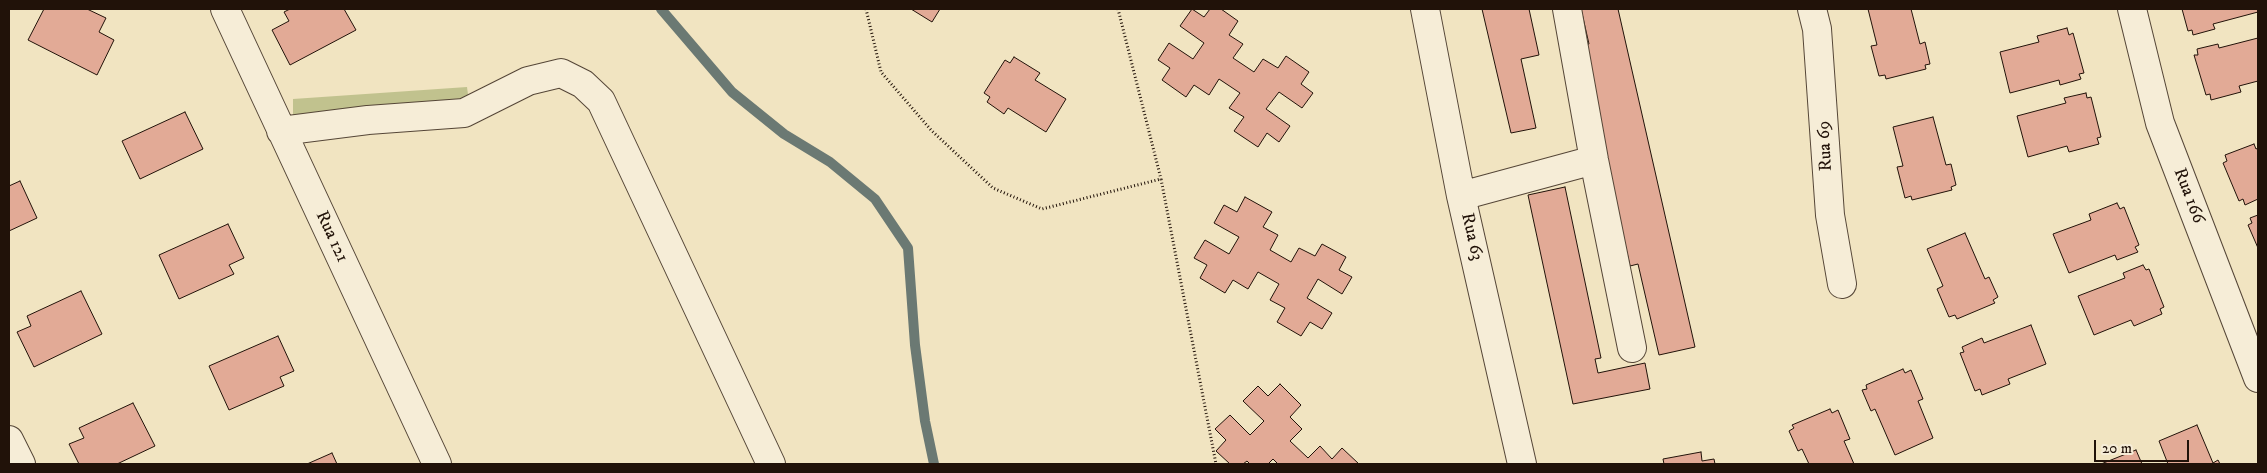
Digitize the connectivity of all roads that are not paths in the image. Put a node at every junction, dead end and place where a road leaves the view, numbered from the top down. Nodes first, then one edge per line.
1 (225, 9) edge
2 (1425, 9) edge
3 (1567, 9) edge
4 (1812, 9) edge
5 (2132, 9) edge
6 (281, 131) junction
7 (1594, 160) junction
8 (1461, 196) junction
9 (1842, 284) dead end
10 (1632, 348) dead end
11 (2258, 378) edge
12 (9, 440) edge
13 (21, 464) edge
14 (437, 464) edge
15 (771, 464) edge
16 (1522, 464) edge

1 - 6 street, Rua 121
2 - 8 street, Rua 63
3 - 7 street
4 - 9 street, Rua 69
5 - 11 street, Rua 166
6 - 14 street, Rua 121
6 - 15 street
7 - 8 street
7 - 10 street
8 - 16 street, Rua 63
12 - 13 street

